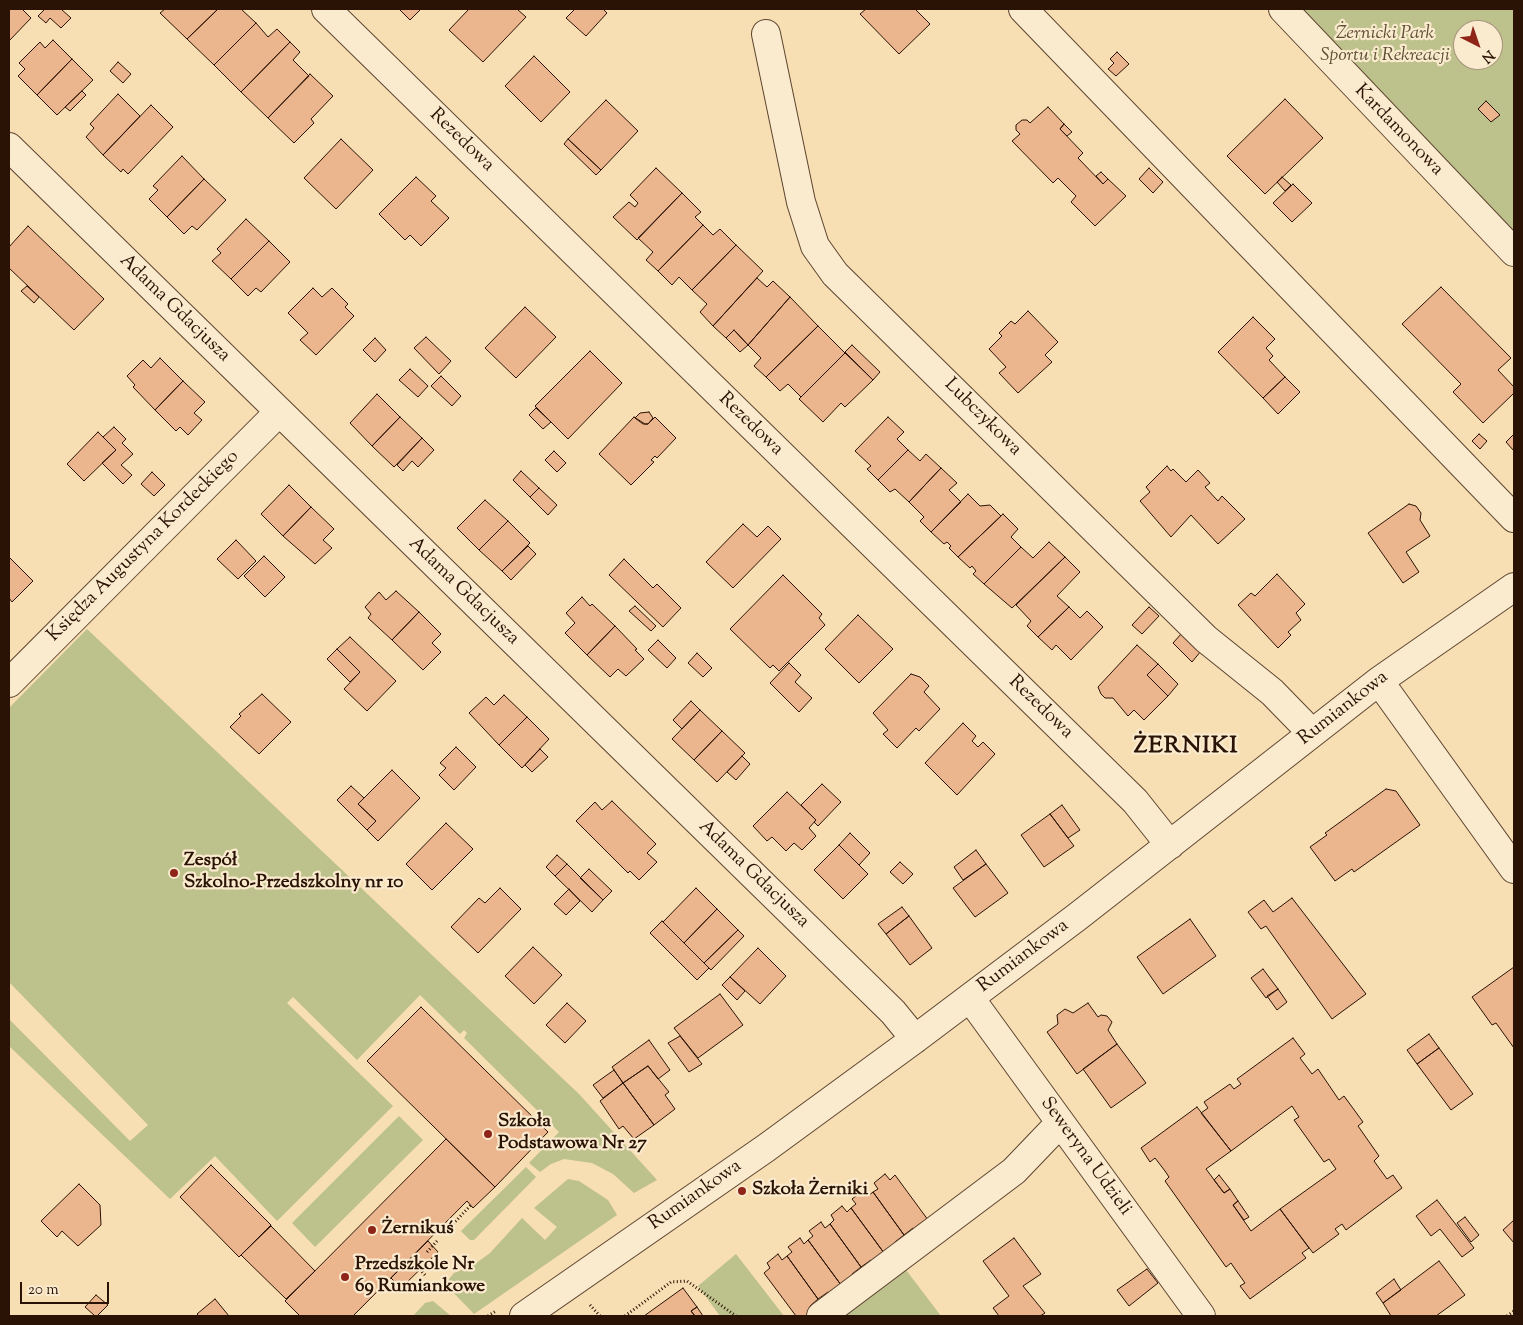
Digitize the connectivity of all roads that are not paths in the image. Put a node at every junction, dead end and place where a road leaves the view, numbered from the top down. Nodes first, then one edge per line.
1 (326, 9) edge
2 (1023, 9) edge
3 (1283, 9) edge
4 (766, 34) dead end
5 (9, 148) edge
6 (1514, 252) edge
7 (279, 412) junction
8 (1514, 518) edge
9 (1514, 587) edge
10 (1379, 682) junction
11 (9, 683) edge
12 (1312, 733) junction
13 (1170, 844) junction
14 (1514, 869) edge
15 (970, 998) junction
16 (915, 1038) junction
17 (1060, 1122) junction
18 (542, 1311) edge
19 (821, 1316) edge
20 (1201, 1316) edge

1 - 13 street, Rezedowa
2 - 8 street
3 - 6 street, Kardamonowa
4 - 12 street, Lubczykowa
5 - 7 street, Adama Gdacjusza
7 - 11 street, Księdza Augustyna Kordeckiego
7 - 16 street, Adama Gdacjusza
9 - 10 street, Rumiankowa
10 - 12 street, Rumiankowa
10 - 14 street
12 - 13 street, Rumiankowa
13 - 15 street, Rumiankowa
15 - 16 street, Rumiankowa
15 - 17 street, Seweryna Udzieli
16 - 18 street, Rumiankowa
17 - 19 street
17 - 20 street, Seweryna Udzieli

